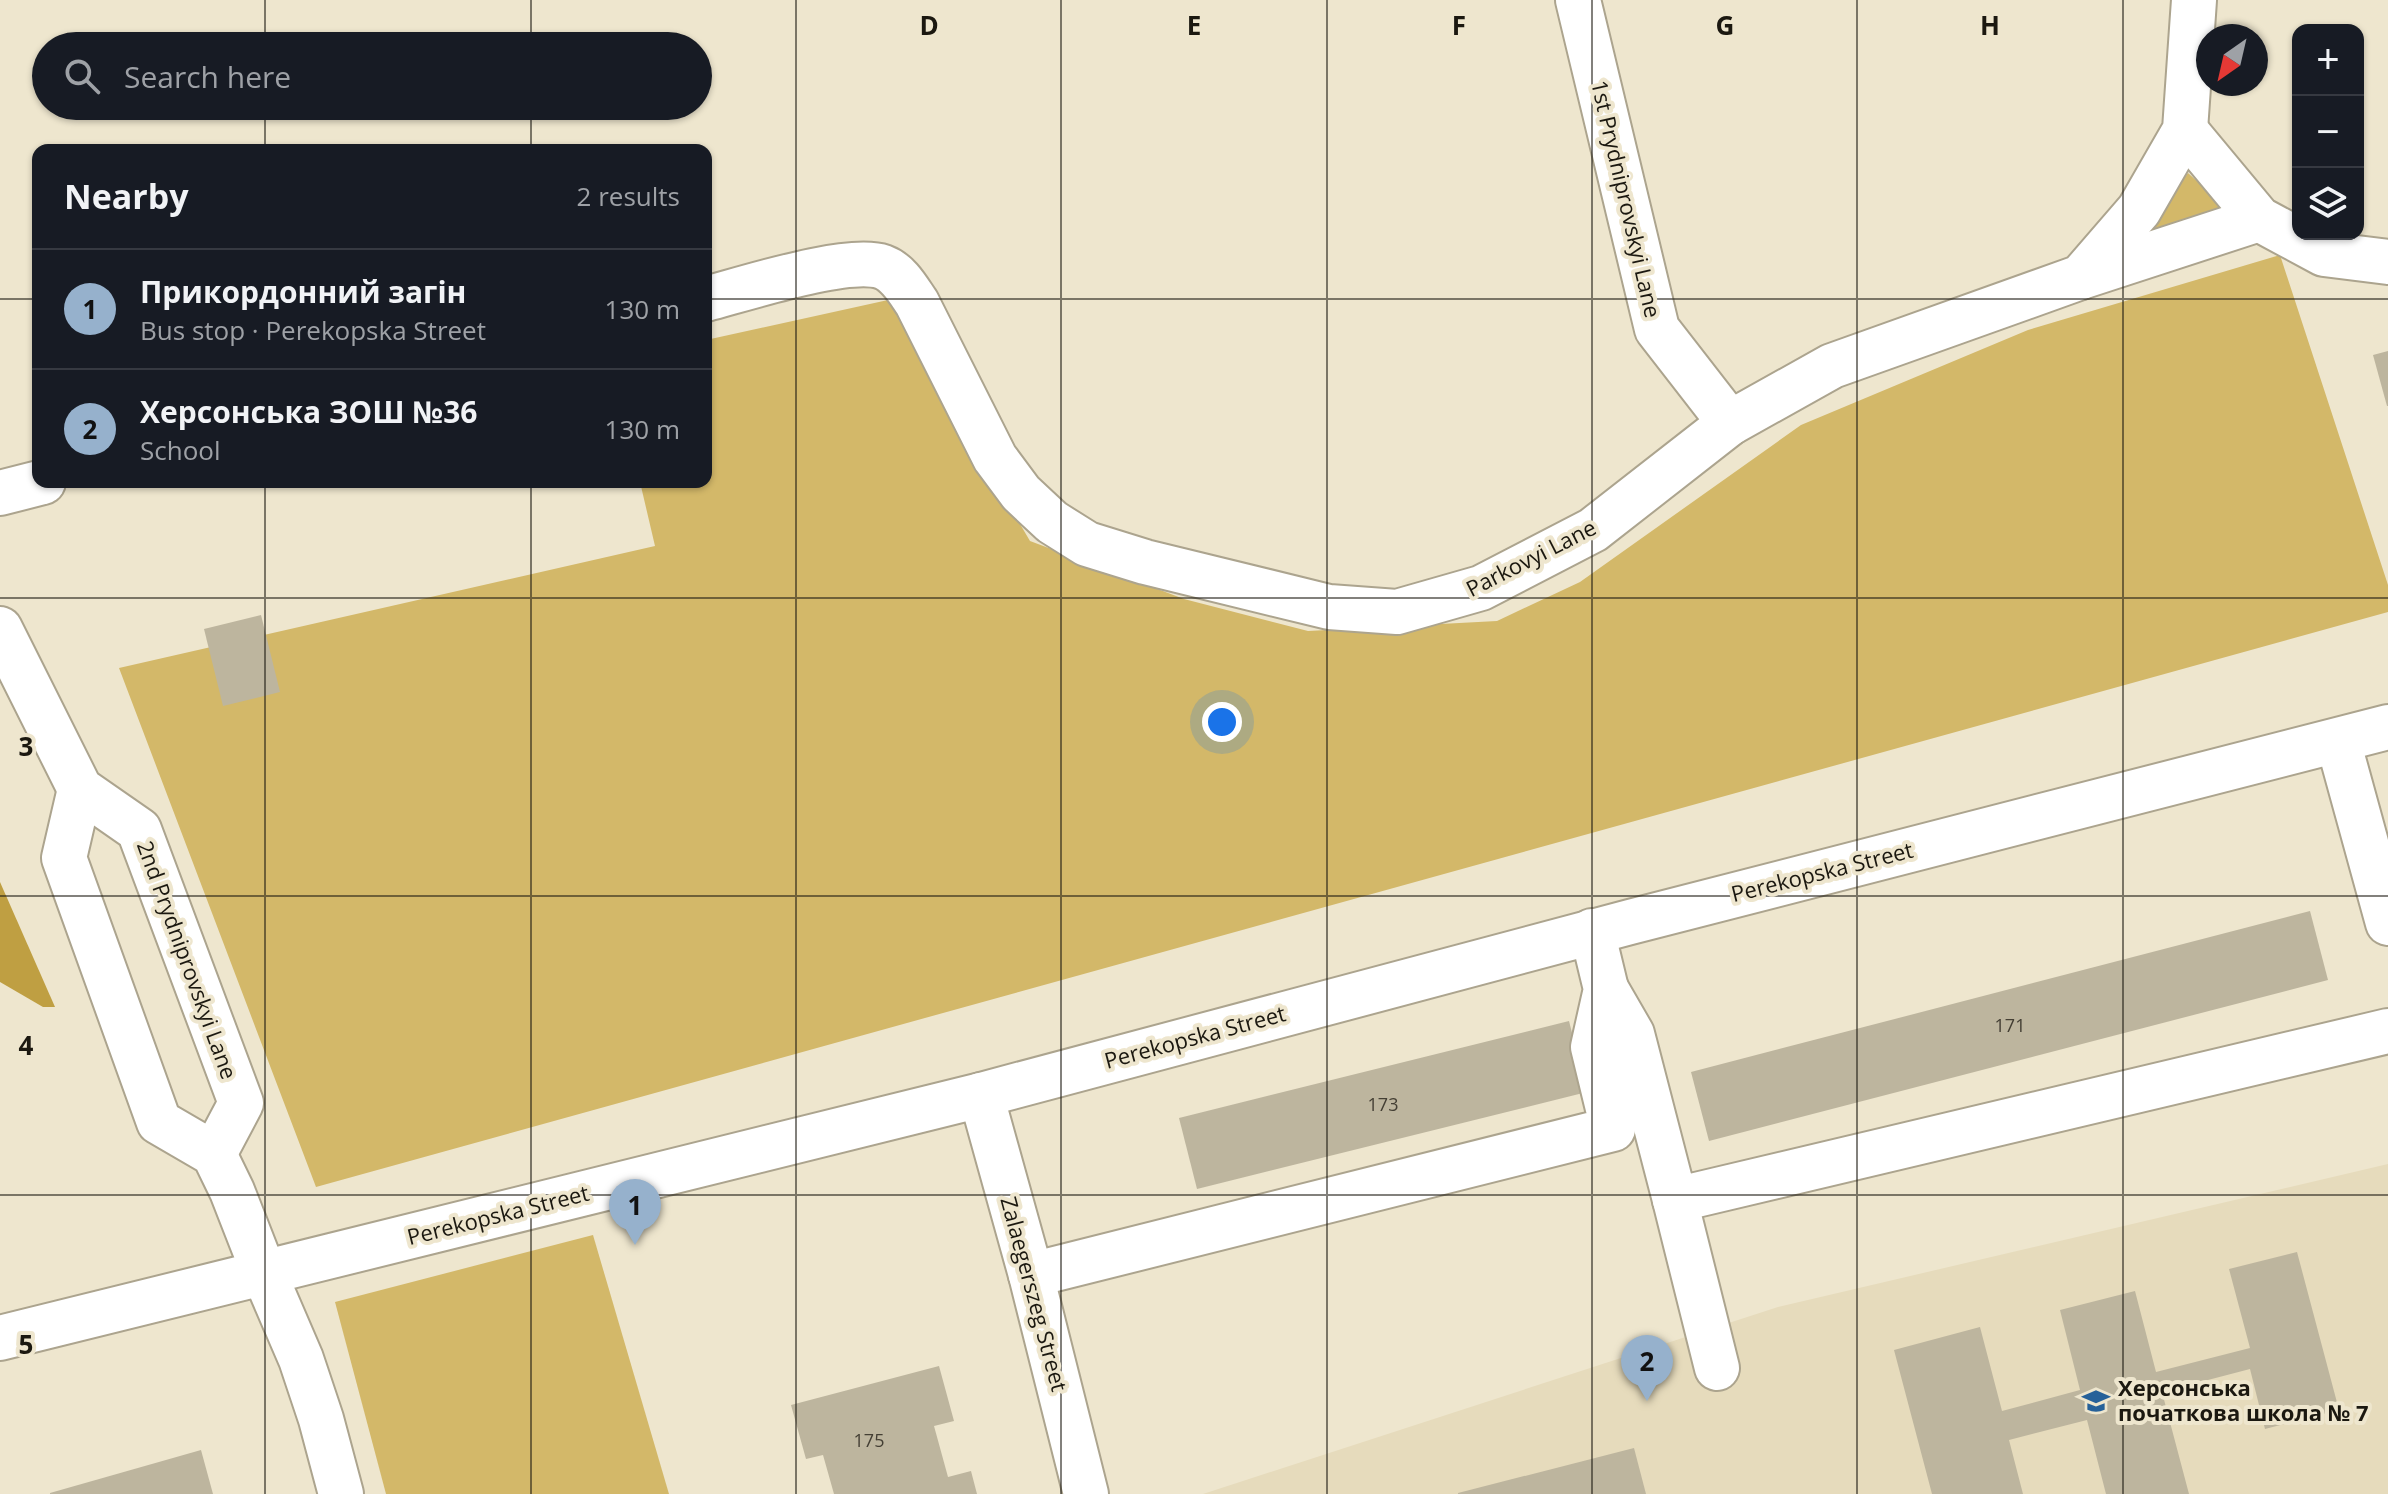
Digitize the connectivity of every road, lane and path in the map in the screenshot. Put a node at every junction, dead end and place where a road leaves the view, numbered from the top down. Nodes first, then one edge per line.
1 (1578, 0) edge
2 (2194, 0) edge
3 (2185, 130) junction
4 (2259, 219) junction
5 (2388, 262) edge
6 (2081, 277) junction
7 (712, 297) edge
8 (1730, 423) junction
9 (32, 485) edge
10 (0, 493) edge
11 (0, 629) edge
12 (2388, 727) edge
13 (2338, 741) junction
14 (80, 789) junction
15 (2388, 923) edge
16 (1592, 931) junction
17 (1606, 989) junction
18 (2388, 1031) edge
19 (981, 1095) junction
20 (214, 1154) junction
21 (1675, 1200) junction
22 (264, 1273) junction
23 (1031, 1275) junction
24 (0, 1338) edge
25 (1717, 1368) dead end
26 (341, 1494) edge
27 (1086, 1494) edge

1 - 8 street, 1st Prydniprovskyi Lane
2 - 3 street
3 - 4 street
3 - 6 street, Parkovyi Lane
4 - 5 street
4 - 6 street
6 - 8 street, Parkovyi Lane
7 - 8 street, Parkovyi Lane
9 - 10 street
11 - 14 street, 2nd Prydniprovskyi Lane
12 - 13 street, Perekopska Street
13 - 15 street
13 - 16 street, Perekopska Street
14 - 20 street
14 - 20 street, 2nd Prydniprovskyi Lane
16 - 17 street
16 - 19 street, Perekopska Street
17 - 21 street
17 - 23 street
18 - 21 street
19 - 22 street, Perekopska Street
19 - 23 street, Zalaegerszeg Street
20 - 22 street
21 - 25 street
22 - 24 street, Perekopska Street
22 - 26 street
23 - 27 street, Zalaegerszeg Street

